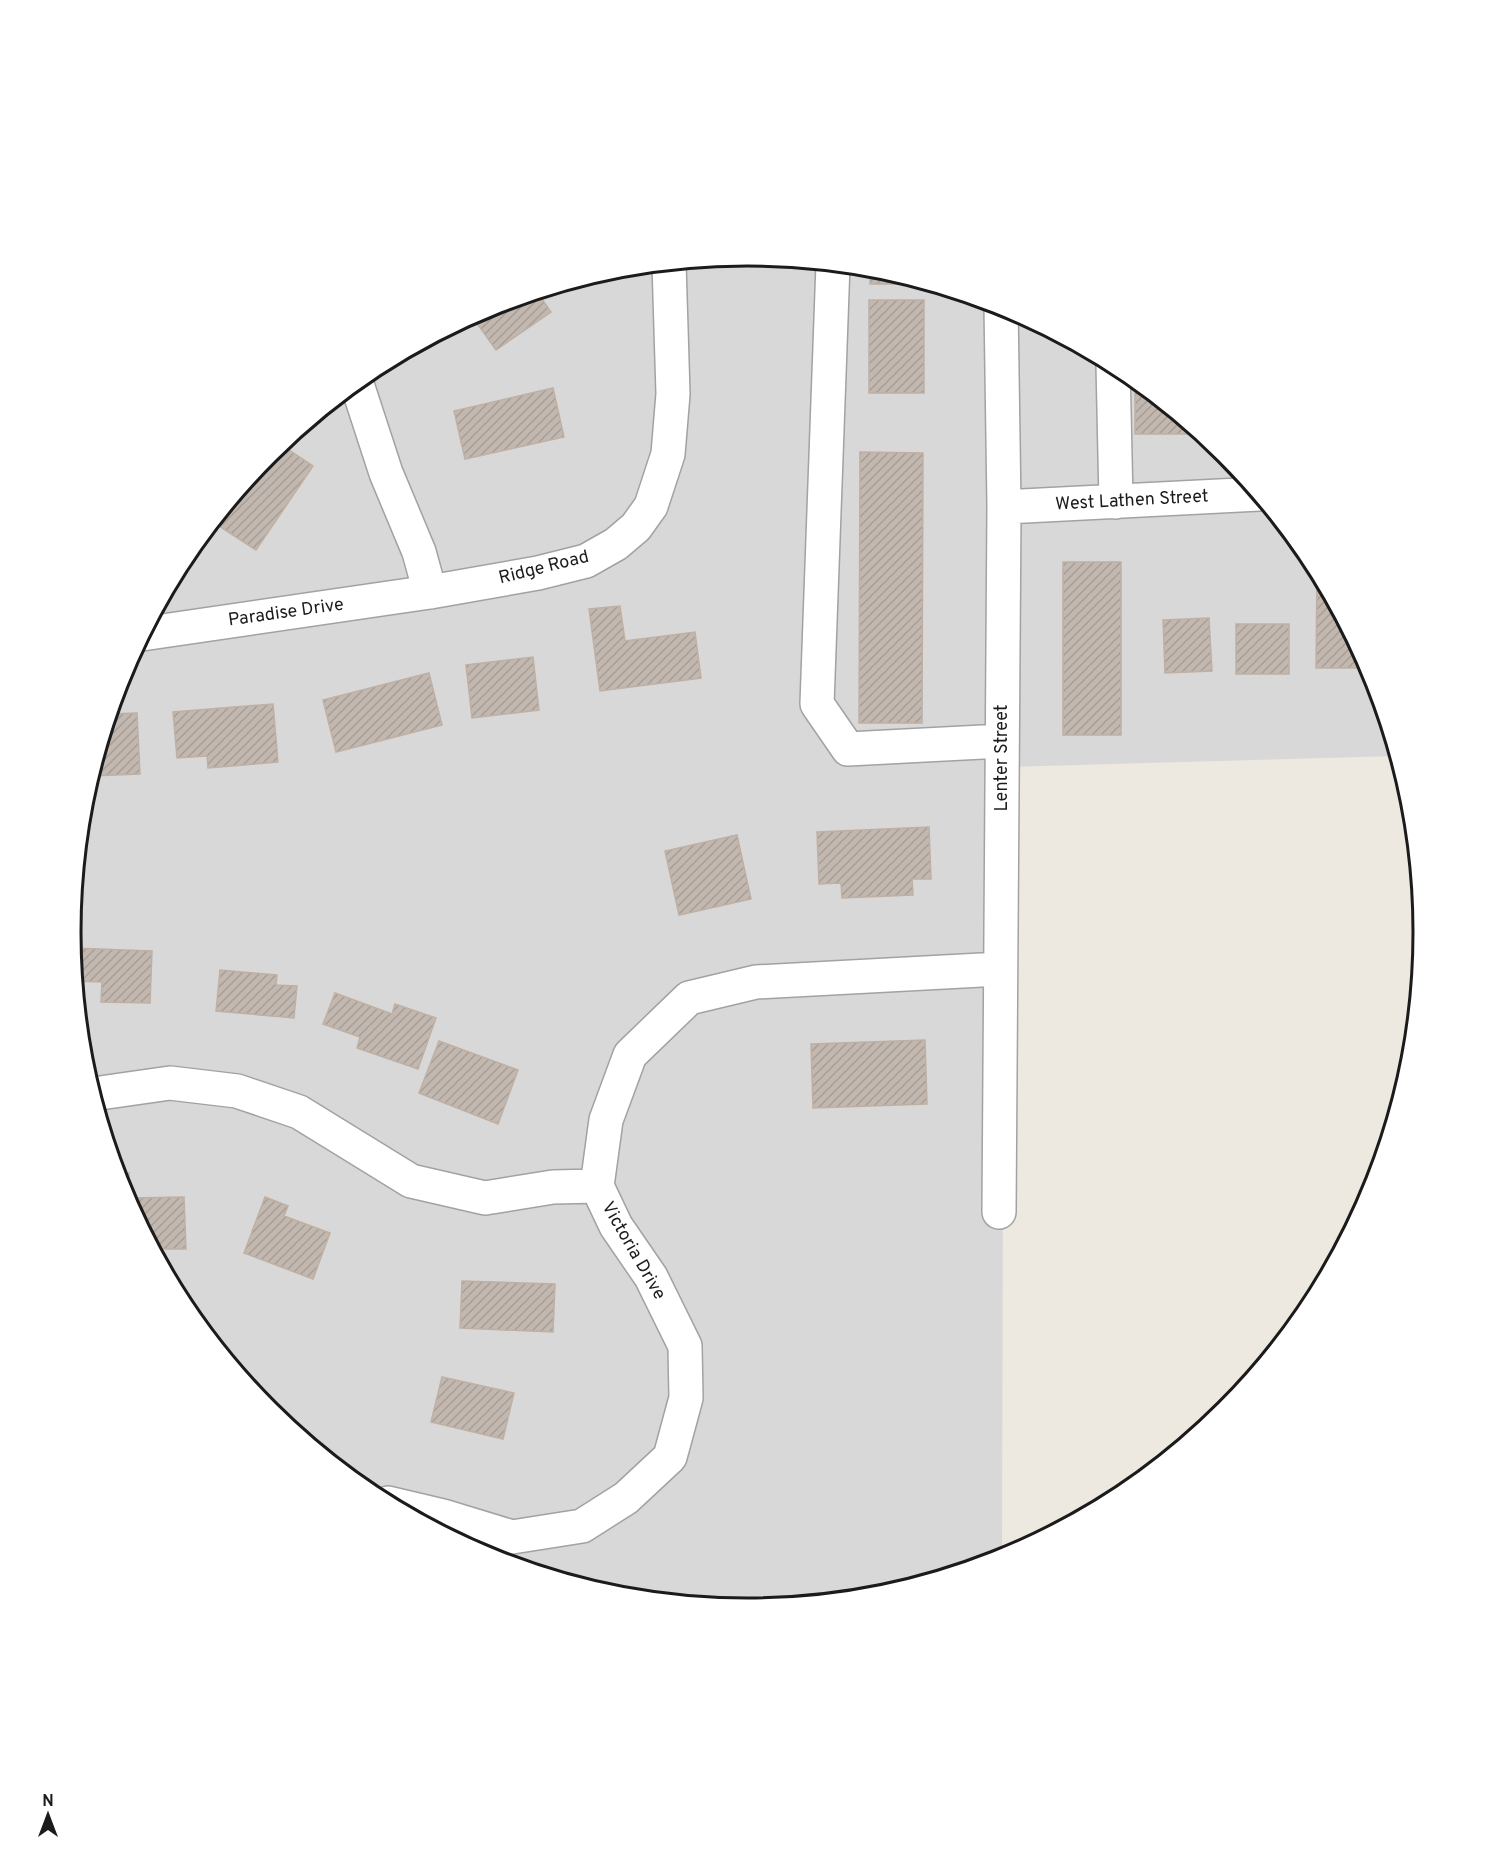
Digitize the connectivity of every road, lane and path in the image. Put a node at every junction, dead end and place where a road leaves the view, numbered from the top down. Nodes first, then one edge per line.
1 (669, 270) edge
2 (834, 271) edge
3 (1001, 316) edge
4 (1113, 376) edge
5 (359, 391) edge
6 (1250, 495) edge
7 (1116, 502) junction
8 (1004, 507) junction
9 (430, 592) junction
10 (152, 632) edge
11 (1002, 741) junction
12 (1000, 969) junction
13 (101, 1093) edge
14 (597, 1186) junction
15 (999, 1212) dead end
16 (418, 1510) edge

1 - 9 street, Ridge Road
2 - 11 street
3 - 8 street, Lenter Street
4 - 7 street
5 - 9 street
6 - 7 street, West Lathen Street
7 - 8 street, West Lathen Street
8 - 11 street, Lenter Street
9 - 10 street, Paradise Drive
11 - 12 street, Lenter Street
12 - 14 street, Victoria Drive
12 - 15 street, Lenter Street
13 - 14 street
14 - 16 street, Victoria Drive

